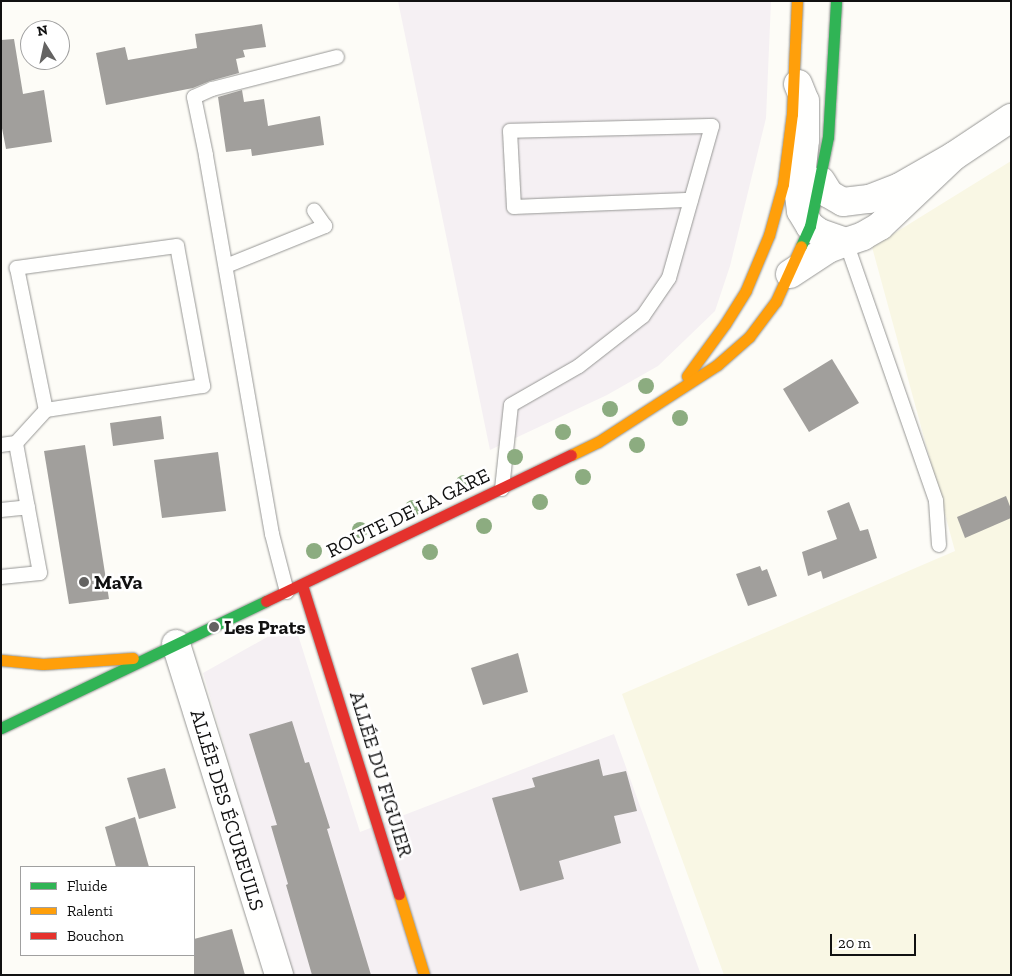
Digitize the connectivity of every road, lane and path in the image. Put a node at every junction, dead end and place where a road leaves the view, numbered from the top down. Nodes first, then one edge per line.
1 (797, 1) edge
2 (836, 1) edge
3 (337, 57) dead end
4 (794, 76) junction
5 (1010, 119) edge
6 (954, 156) junction
7 (821, 181) junction
8 (691, 200) junction
9 (843, 202) junction
10 (314, 210) dead end
11 (811, 219) junction
12 (769, 235) junction
13 (846, 242) junction
14 (226, 266) junction
15 (790, 274) junction
16 (674, 392) junction
17 (46, 410) junction
18 (16, 443) junction
19 (1, 445) edge
20 (502, 489) junction
21 (28, 507) junction
22 (1, 510) edge
23 (939, 545) dead end
24 (1, 577) edge
25 (302, 585) junction
26 (287, 592) junction
27 (176, 644) junction
28 (152, 656) junction
29 (1, 660) edge
30 (1, 728) edge
31 (279, 975) edge
32 (424, 975) edge

1 - 4 main road, ROUTE DE LA GARE
2 - 7 main road, ROUTE DE LA GARE
3 - 14 lane
4 - 11 street
4 - 12 main road, ROUTE DE LA GARE
5 - 6 street
6 - 9 street
6 - 13 street
7 - 9 street
7 - 11 main road, ROUTE DE LA GARE
8 - 8 lane
8 - 20 lane
9 - 11 street
10 - 14 lane
11 - 12 street
11 - 13 street
11 - 15 main road, ROUTE DE LA GARE
12 - 16 main road, ROUTE DE LA GARE
13 - 15 street
13 - 23 lane
14 - 26 lane
15 - 16 main road, ROUTE DE LA GARE
16 - 20 main road, ROUTE DE LA GARE
17 - 17 lane
17 - 18 lane
18 - 19 lane
18 - 21 lane
20 - 25 main road, ROUTE DE LA GARE
21 - 22 lane
21 - 24 lane
25 - 26 main road, ROUTE DE LA GARE
25 - 32 main road, ALLÉE DU FIGUIER
26 - 27 main road, ROUTE DE LA GARE
27 - 28 main road, ROUTE DE LA GARE
27 - 31 street, ALLÉE DES ÉCUREUILS
28 - 29 main road, ROUTE DE LA GARE
28 - 30 main road, ROUTE DE LA GARE

